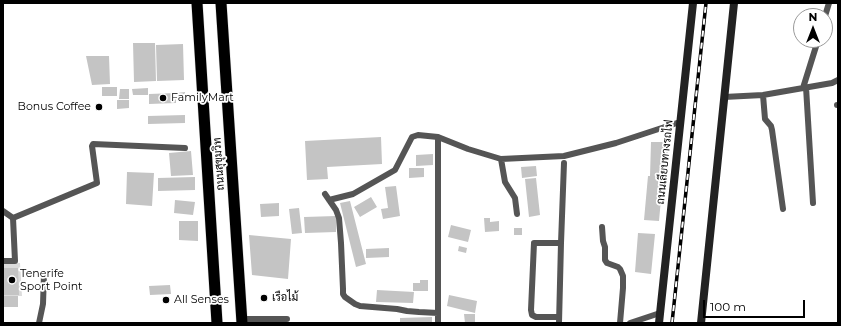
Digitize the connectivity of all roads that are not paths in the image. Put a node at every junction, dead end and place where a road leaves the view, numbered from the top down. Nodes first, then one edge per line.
1 (197, 3) edge
2 (221, 3) edge
3 (693, 3) edge
4 (734, 3) edge
5 (816, 48) edge
6 (838, 80) edge
7 (804, 88) junction
8 (762, 95) junction
9 (724, 97) junction
10 (680, 122) junction
11 (438, 137) junction
12 (185, 148) dead end
13 (501, 159) junction
14 (564, 164) dead end
15 (325, 194) dead end
16 (329, 200) junction
17 (813, 203) dead end
18 (783, 209) dead end
19 (3, 211) edge
20 (517, 214) dead end
21 (13, 218) junction
22 (602, 227) dead end
23 (561, 244) junction
24 (3, 261) edge
25 (44, 274) dead end
26 (438, 313) junction
27 (660, 313) junction
28 (287, 319) dead end
29 (559, 320) edge
30 (242, 321) edge
31 (40, 323) edge
32 (218, 323) edge
33 (438, 323) edge
34 (620, 323) edge
35 (630, 323) edge
36 (659, 323) edge
37 (701, 323) edge

1 - 32 highway, ถนนสุขุมวิท
2 - 30 highway, ถนนสุขุมวิท
3 - 10 street, ถนนเลียบทางรถไฟ
4 - 9 street
5 - 7 street
6 - 7 street
7 - 8 street
7 - 17 street
8 - 9 street
8 - 18 street
9 - 37 street
10 - 13 street
10 - 27 street, ถนนเลียบทางรถไฟ
11 - 13 street
11 - 16 street
11 - 26 street
12 - 21 street
13 - 20 street
14 - 23 street
15 - 16 street
16 - 26 street
19 - 21 street
21 - 24 street
22 - 34 street
23 - 29 street
23 - 29 street
25 - 31 street
26 - 33 street
27 - 35 street
27 - 36 street, ถนนเลียบทางรถไฟ
28 - 30 street

